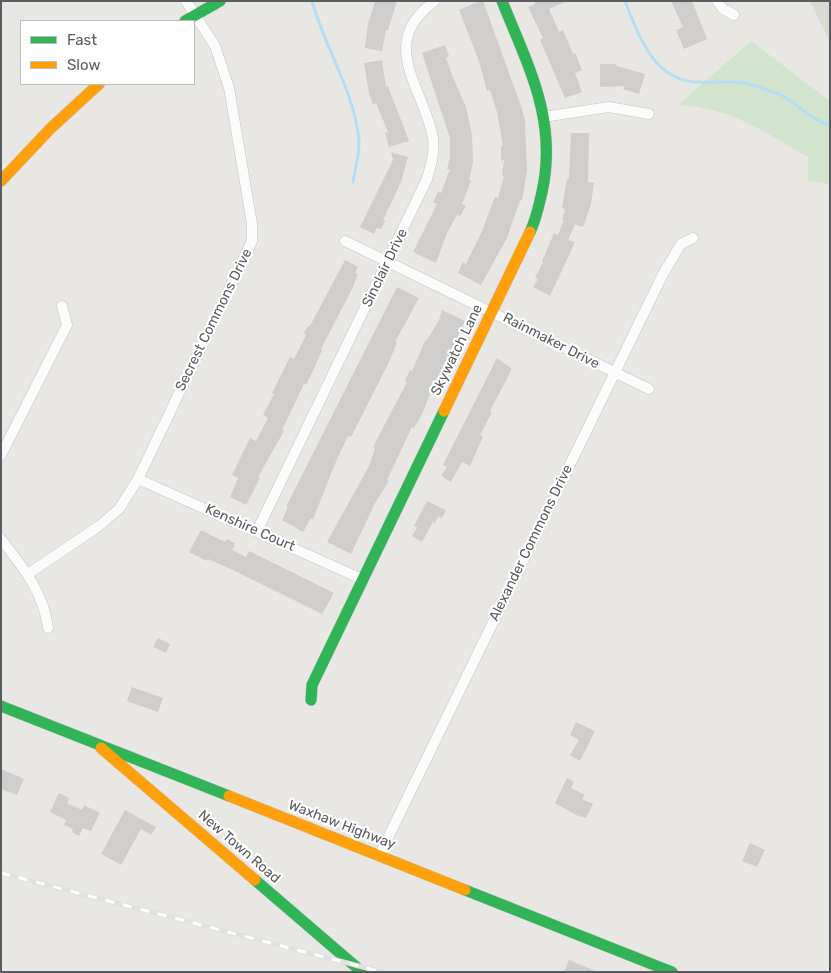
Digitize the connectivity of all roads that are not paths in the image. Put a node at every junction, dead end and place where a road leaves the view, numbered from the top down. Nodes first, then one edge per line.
1 (186, 1) edge
2 (220, 1) edge
3 (435, 1) edge
4 (502, 1) edge
5 (717, 1) edge
6 (734, 15) dead end
7 (190, 18) edge
8 (195, 24) edge
9 (99, 85) edge
10 (649, 114) dead end
11 (544, 117) junction
12 (1, 180) edge
13 (693, 238) dead end
14 (345, 241) dead end
15 (388, 262) junction
16 (62, 306) dead end
17 (492, 311) junction
18 (614, 373) junction
19 (649, 389) dead end
20 (1, 455) edge
21 (138, 479) junction
22 (257, 531) junction
23 (1, 539) edge
24 (28, 574) junction
25 (362, 579) junction
26 (48, 628) dead end
27 (311, 700) dead end
28 (1, 706) edge
29 (98, 745) junction
30 (379, 856) junction
31 (362, 972) edge
32 (672, 972) edge

1 - 7 street, Secrest Commons Drive
2 - 7 main road
3 - 15 street, Sinclair Drive
4 - 11 main road, Skywatch Lane
5 - 6 street
8 - 21 street, Secrest Commons Drive
9 - 12 main road
10 - 11 street
11 - 17 main road, Skywatch Lane
13 - 18 street, Alexander Commons Drive
14 - 15 street, Rainmaker Drive
15 - 17 street, Rainmaker Drive
15 - 22 street, Sinclair Drive
16 - 20 street
17 - 18 street, Rainmaker Drive
17 - 25 main road, Skywatch Lane
18 - 19 street, Rainmaker Drive
18 - 30 street, Alexander Commons Drive
21 - 22 street, Kenshire Court
21 - 24 street, Secrest Commons Drive
22 - 25 street, Kenshire Court
23 - 24 street
24 - 26 street
25 - 27 main road, Skywatch Lane
28 - 29 main road, Waxhaw Highway
29 - 30 main road, Waxhaw Highway
29 - 31 main road, New Town Road
30 - 32 main road, Waxhaw Highway

